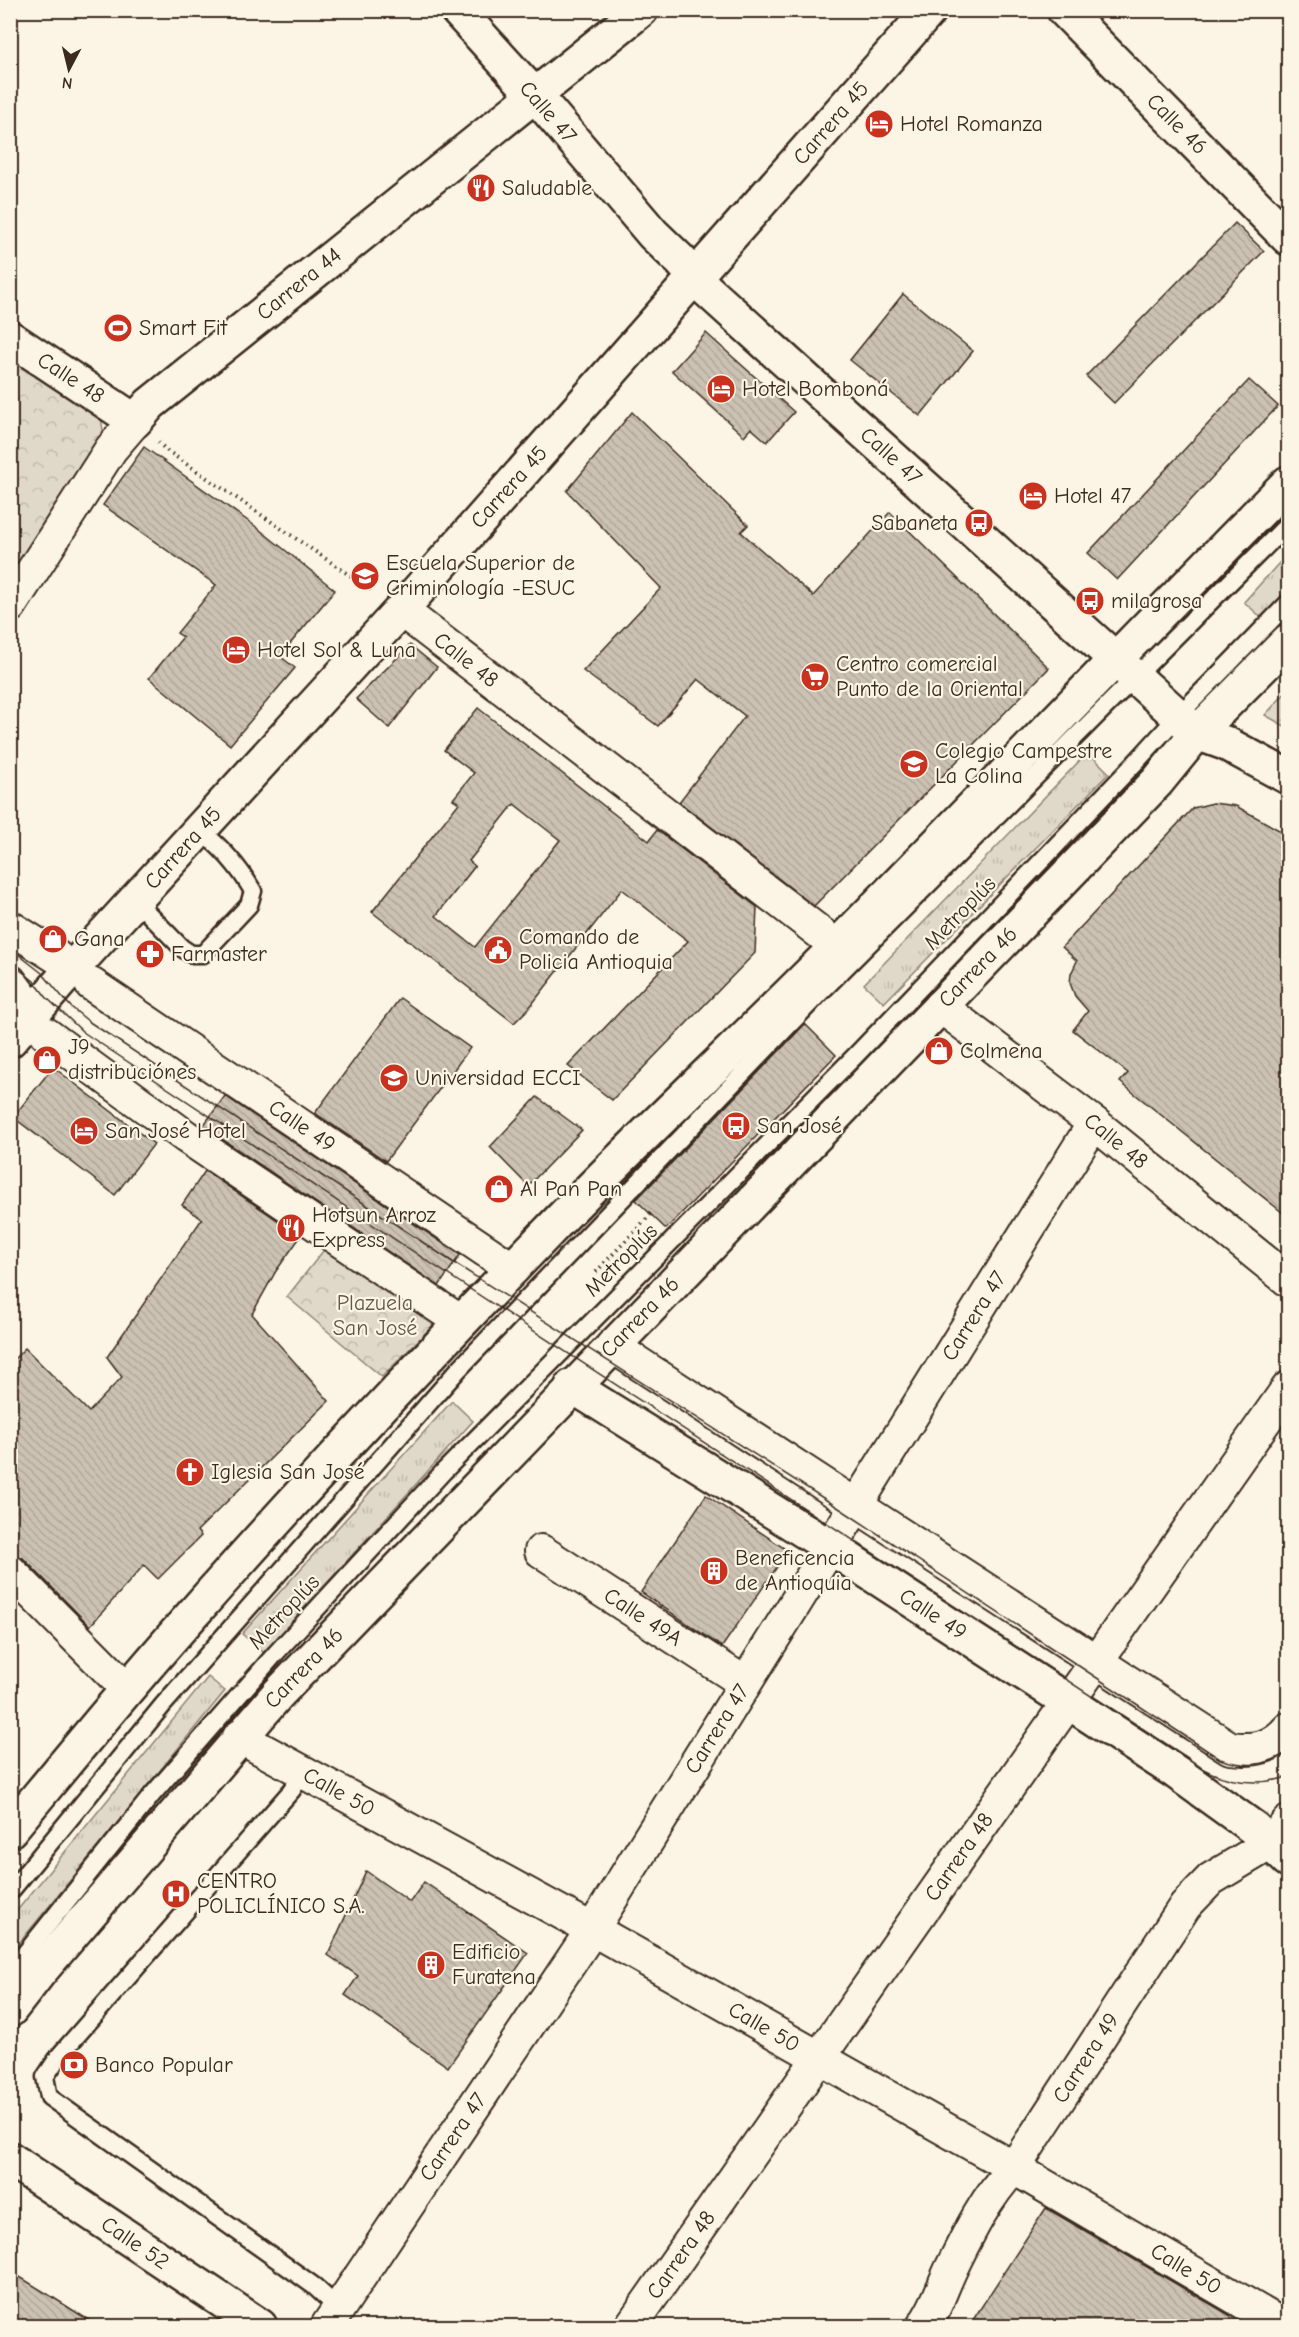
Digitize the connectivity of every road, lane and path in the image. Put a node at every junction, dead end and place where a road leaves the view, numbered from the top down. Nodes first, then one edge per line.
1 (457, 10) edge
2 (641, 10) edge
3 (930, 10) edge
4 (946, 10) edge
5 (1066, 11) edge
6 (905, 39) junction
7 (534, 96) junction
8 (1288, 238) edge
9 (695, 276) junction
10 (10, 338) edge
11 (135, 421) junction
12 (1288, 483) edge
13 (1288, 524) edge
14 (1288, 603) edge
15 (10, 606) edge
16 (401, 610) junction
17 (1288, 641) edge
18 (1126, 668) junction
19 (1188, 724) junction
20 (1288, 777) edge
21 (200, 830) junction
22 (135, 900) junction
23 (10, 927) edge
24 (823, 935) dead end
25 (57, 957) dead end
26 (91, 984) dead end
27 (940, 1006) junction
28 (46, 1034) dead end
29 (10, 1040) edge
30 (1094, 1123) junction
31 (651, 1214) dead end
32 (513, 1269) junction
33 (596, 1272) dead end
34 (1288, 1280) edge
35 (462, 1322) junction
36 (612, 1346) junction
37 (572, 1386) junction
38 (1288, 1388) edge
39 (830, 1547) junction
40 (541, 1551) dead end
41 (10, 1571) edge
42 (1096, 1662) junction
43 (746, 1683) junction
44 (127, 1689) junction
45 (1069, 1701) junction
46 (1288, 1729) edge
47 (239, 1737) junction
48 (303, 1772) junction
49 (10, 1830) edge
50 (1284, 1842) edge
51 (10, 1892) edge
52 (592, 1930) junction
53 (10, 1972) edge
54 (10, 2010) edge
55 (818, 2057) junction
56 (10, 2159) edge
57 (1014, 2168) junction
58 (332, 2317) edge
59 (260, 2326) edge
60 (631, 2326) edge
61 (923, 2326) edge
62 (1284, 2326) edge

1 - 7 main road, Calle 47
2 - 7 main road, Carrera 44
3 - 6 main road, Carrera 45
4 - 6 main road
5 - 8 main road, Calle 46
6 - 9 main road, Carrera 45
7 - 9 main road, Calle 47
7 - 11 main road, Carrera 44
9 - 16 main road, Carrera 45
9 - 18 main road, Calle 47
10 - 11 main road, Calle 48
11 - 15 street, Carrera 44
11 - 16 path
12 - 18 main road
13 - 18 lane, Metroplús
14 - 19 lane, Metroplús
16 - 21 main road, Carrera 45
16 - 24 street, Calle 48
17 - 19 main road, Carrera 46
18 - 19 main road, Calle 47
18 - 32 main road
18 - 51 lane, Metroplús
19 - 20 main road, Calle 47
19 - 27 main road, Carrera 46
19 - 53 lane, Metroplús
21 - 22 main road, Carrera 45
21 - 22 lane
22 - 29 main road, Carrera 45
23 - 25 street
26 - 32 street, Calle 49
27 - 30 street, Calle 48
27 - 36 main road, Carrera 46
28 - 35 street
30 - 34 street, Calle 48
30 - 39 street, Carrera 47
31 - 33 path
32 - 35 main road
35 - 44 main road
36 - 37 main road, Carrera 46
36 - 42 street
37 - 39 main road, Calle 49
37 - 47 main road, Carrera 46
38 - 42 street, Carrera 48
39 - 43 street, Carrera 47
39 - 45 main road, Calle 49
40 - 43 street, Calle 49A
41 - 44 street
42 - 45 street, Carrera 48
42 - 46 street
43 - 52 street, Carrera 47
44 - 49 main road
45 - 50 main road, Calle 49
45 - 55 street, Carrera 48
47 - 48 street, Calle 50
47 - 54 main road, Carrera 46
48 - 52 street, Calle 50
48 - 58 lane
50 - 57 street, Carrera 49
52 - 55 street, Calle 50
52 - 58 street, Carrera 47
55 - 57 street, Calle 50
55 - 60 street, Carrera 48
56 - 59 main road, Calle 52
57 - 61 street, Carrera 49
57 - 62 street, Calle 50

